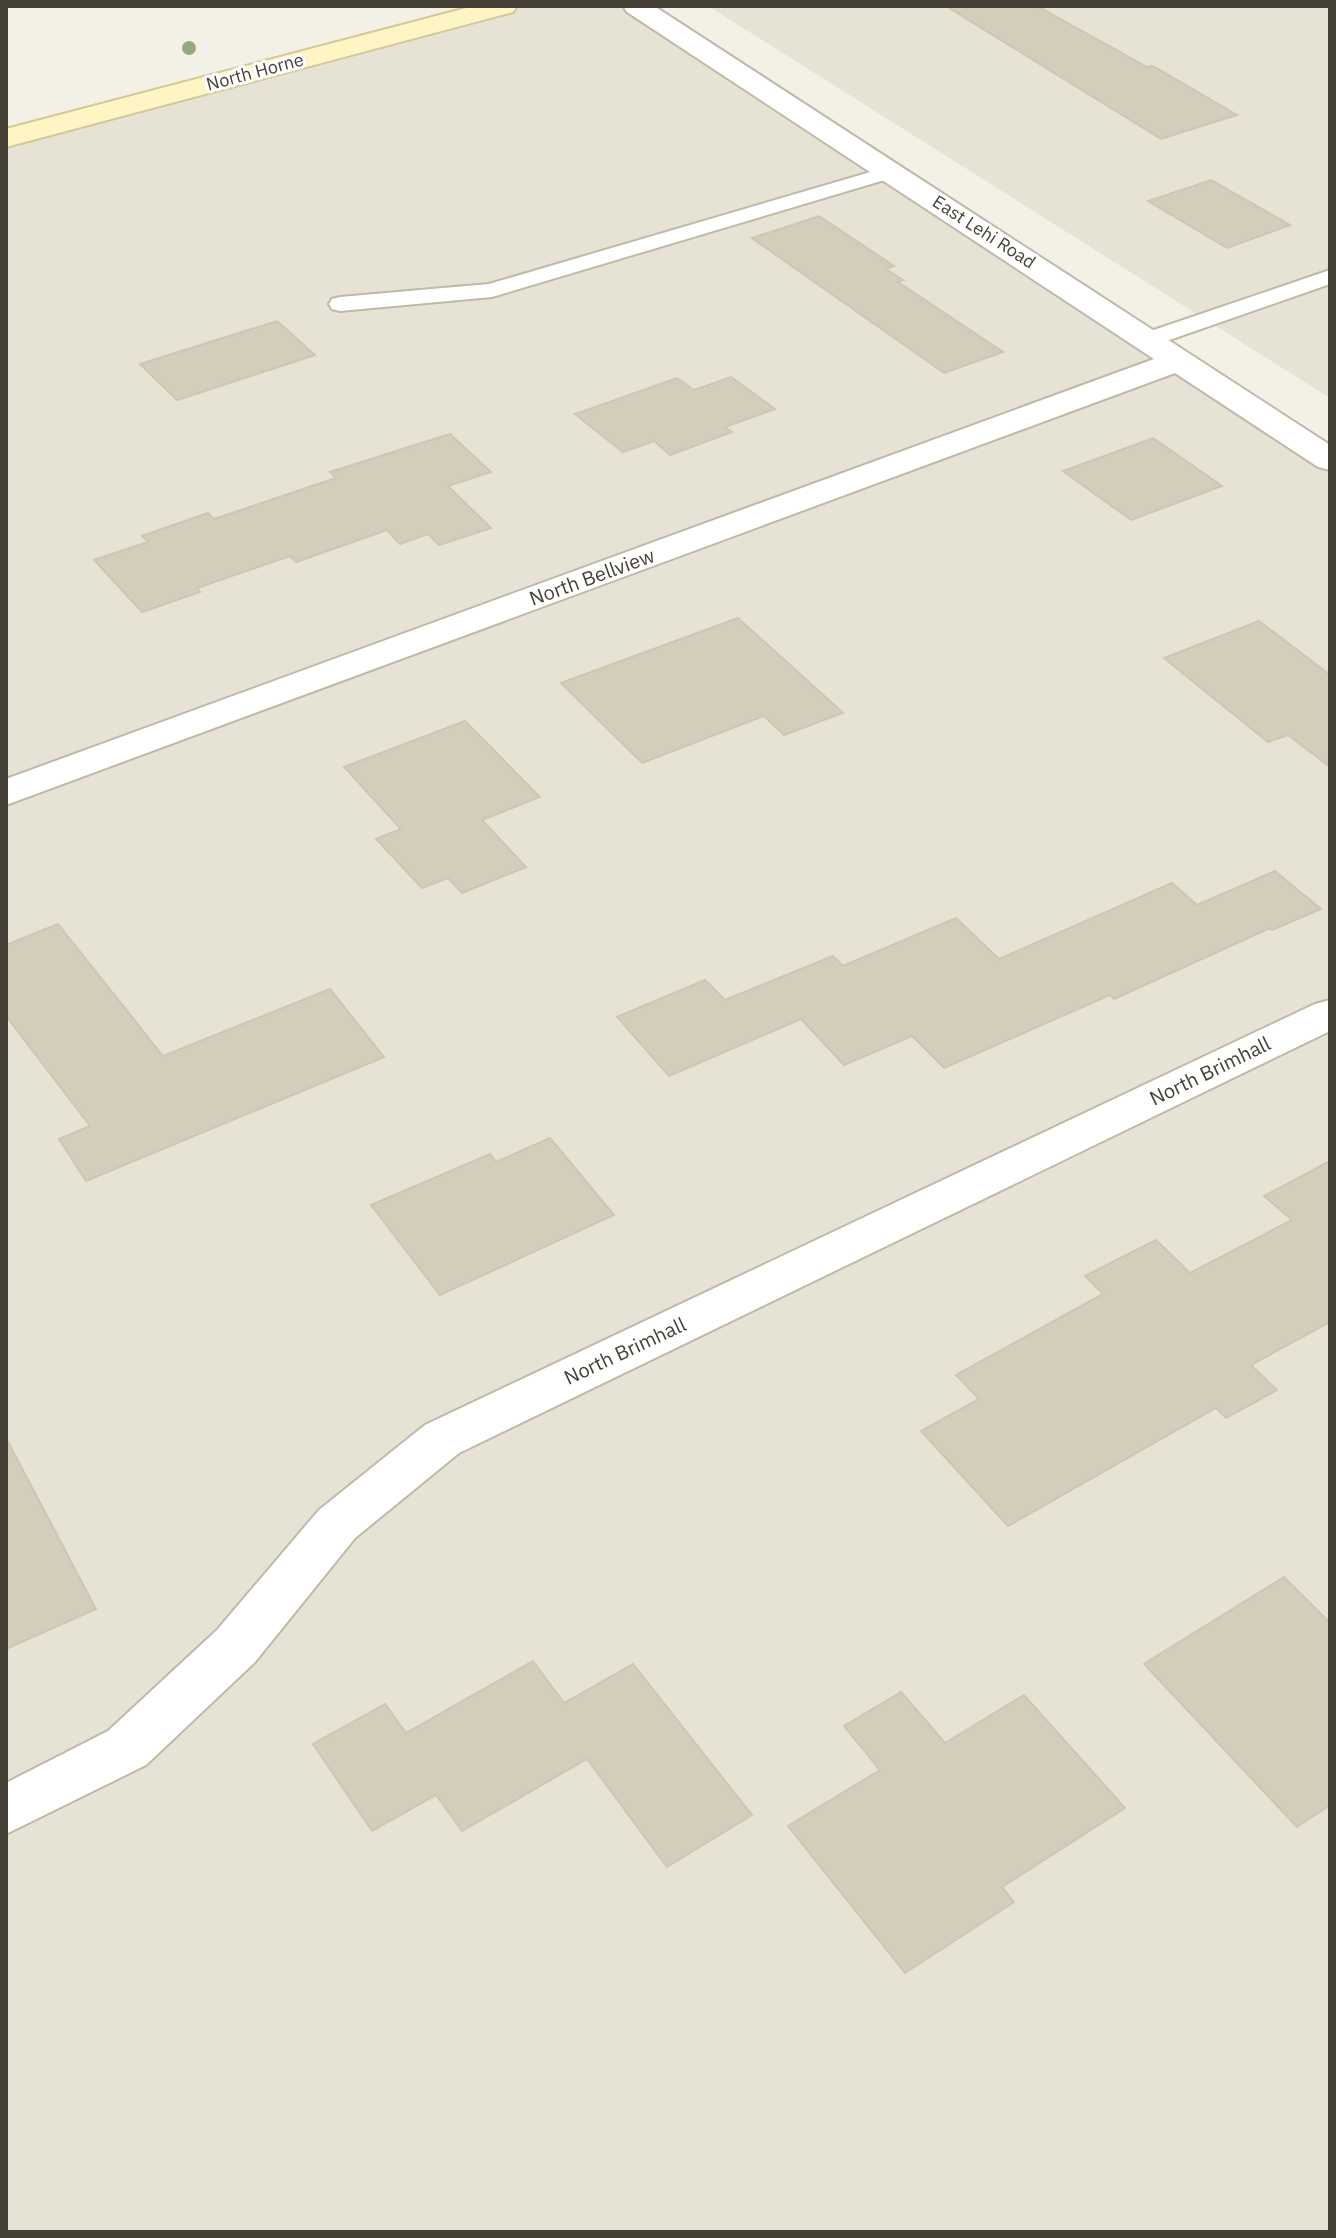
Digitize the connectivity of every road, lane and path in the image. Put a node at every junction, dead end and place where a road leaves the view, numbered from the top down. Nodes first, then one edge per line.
1 (504, 6) edge
2 (636, 6) edge
3 (6, 138) edge
4 (891, 172) junction
5 (1330, 277) edge
6 (340, 304) dead end
7 (1147, 340) junction
8 (1178, 361) junction
9 (1330, 460) edge
10 (6, 793) edge
11 (1330, 1014) edge
12 (6, 1810) edge

1 - 3 street, North Horne
2 - 4 street, East Lehi Road
4 - 6 lane
4 - 7 street, East Lehi Road
5 - 7 lane
7 - 8 street, East Lehi Road
8 - 9 street, East Lehi Road
8 - 10 street, North Bellview
11 - 12 street, North Brimhall

